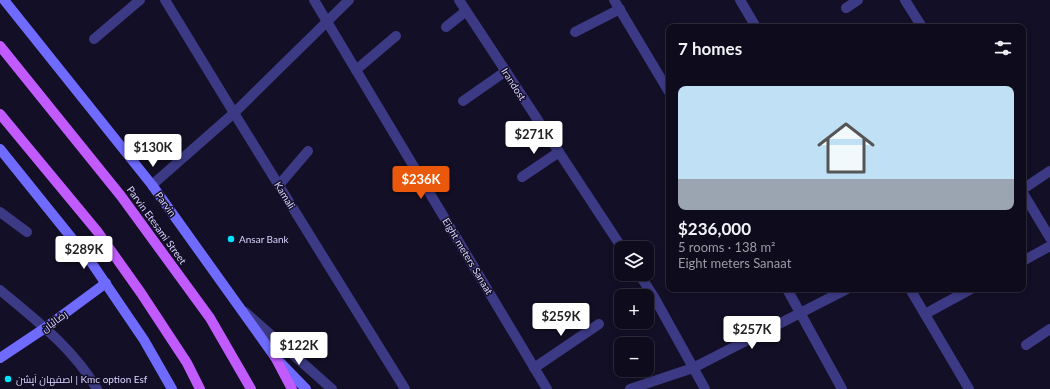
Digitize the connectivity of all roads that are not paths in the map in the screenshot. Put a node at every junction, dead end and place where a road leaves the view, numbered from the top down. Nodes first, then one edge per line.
1 (4, 0) edge
2 (140, 0) edge
3 (165, 0) edge
4 (314, 0) edge
5 (349, 0) edge
6 (459, 0) edge
7 (740, 0) edge
8 (858, 0) edge
9 (905, 0) edge
10 (617, 4) edge
11 (846, 8) dead end
12 (466, 11) junction
13 (327, 21) junction
14 (754, 24) edge
15 (920, 24) edge
16 (446, 26) dead end
17 (575, 32) dead end
18 (396, 36) dead end
19 (94, 39) dead end
20 (0, 46) edge
21 (356, 70) junction
22 (506, 71) junction
23 (666, 87) edge
24 (463, 101) dead end
25 (234, 113) junction
26 (0, 114) edge
27 (0, 150) edge
28 (308, 151) dead end
29 (559, 152) junction
30 (1050, 171) edge
31 (522, 177) dead end
32 (152, 185) junction
33 (279, 185) junction
34 (1026, 187) edge
35 (1026, 198) edge
36 (0, 212) edge
37 (27, 232) dead end
38 (1050, 238) edge
39 (617, 241) edge
40 (1050, 246) edge
41 (1026, 259) edge
42 (644, 281) edge
43 (106, 283) junction
44 (0, 290) edge
45 (789, 292) edge
46 (841, 292) edge
47 (912, 292) edge
48 (965, 292) edge
49 (239, 307) junction
50 (801, 312) junction
51 (925, 314) junction
52 (599, 324) dead end
53 (45, 328) junction
54 (1050, 329) edge
55 (1026, 345) dead end
56 (275, 357) junction
57 (0, 358) edge
58 (534, 368) junction
59 (693, 368) junction
60 (97, 389) edge
61 (172, 389) edge
62 (200, 389) edge
63 (251, 389) edge
64 (292, 389) edge
65 (306, 389) edge
66 (332, 389) edge
67 (405, 389) edge
68 (547, 389) edge
69 (630, 389) edge
70 (705, 389) edge
71 (842, 389) edge
72 (968, 389) edge

1 - 32 main road, Parvin
2 - 19 street
3 - 25 street, Kamali
4 - 13 street, Eight meters Sanaat
5 - 13 street
6 - 12 street, Irandost
7 - 14 street
8 - 11 street
9 - 15 street
10 - 17 street
10 - 23 street
12 - 16 street
12 - 22 street, Irandost
13 - 21 street, Eight meters Sanaat
13 - 25 street
18 - 21 street
20 - 63 main road, Parvin Etesami Street
21 - 58 street, Eight meters Sanaat
22 - 24 street
22 - 29 street, Irandost
25 - 32 street
25 - 33 street, Kamali
26 - 62 main road
27 - 43 main road
28 - 33 street
29 - 31 street
29 - 39 street, Irandost
30 - 34 street
32 - 49 main road, Parvin
33 - 67 street, Kamali
35 - 38 street
36 - 37 street
40 - 41 street
42 - 59 street
43 - 53 main road, رضائیان
43 - 61 main road
44 - 53 street
45 - 50 street
46 - 50 street
47 - 51 street
48 - 51 street
49 - 56 main road, Parvin
49 - 66 street
50 - 59 street
50 - 71 street
51 - 72 street
52 - 58 street
53 - 57 main road, رضائیان
53 - 60 street
54 - 55 street
56 - 64 main road
56 - 65 main road, Parvin
58 - 68 street, Eight meters Sanaat
59 - 69 street
59 - 70 street

